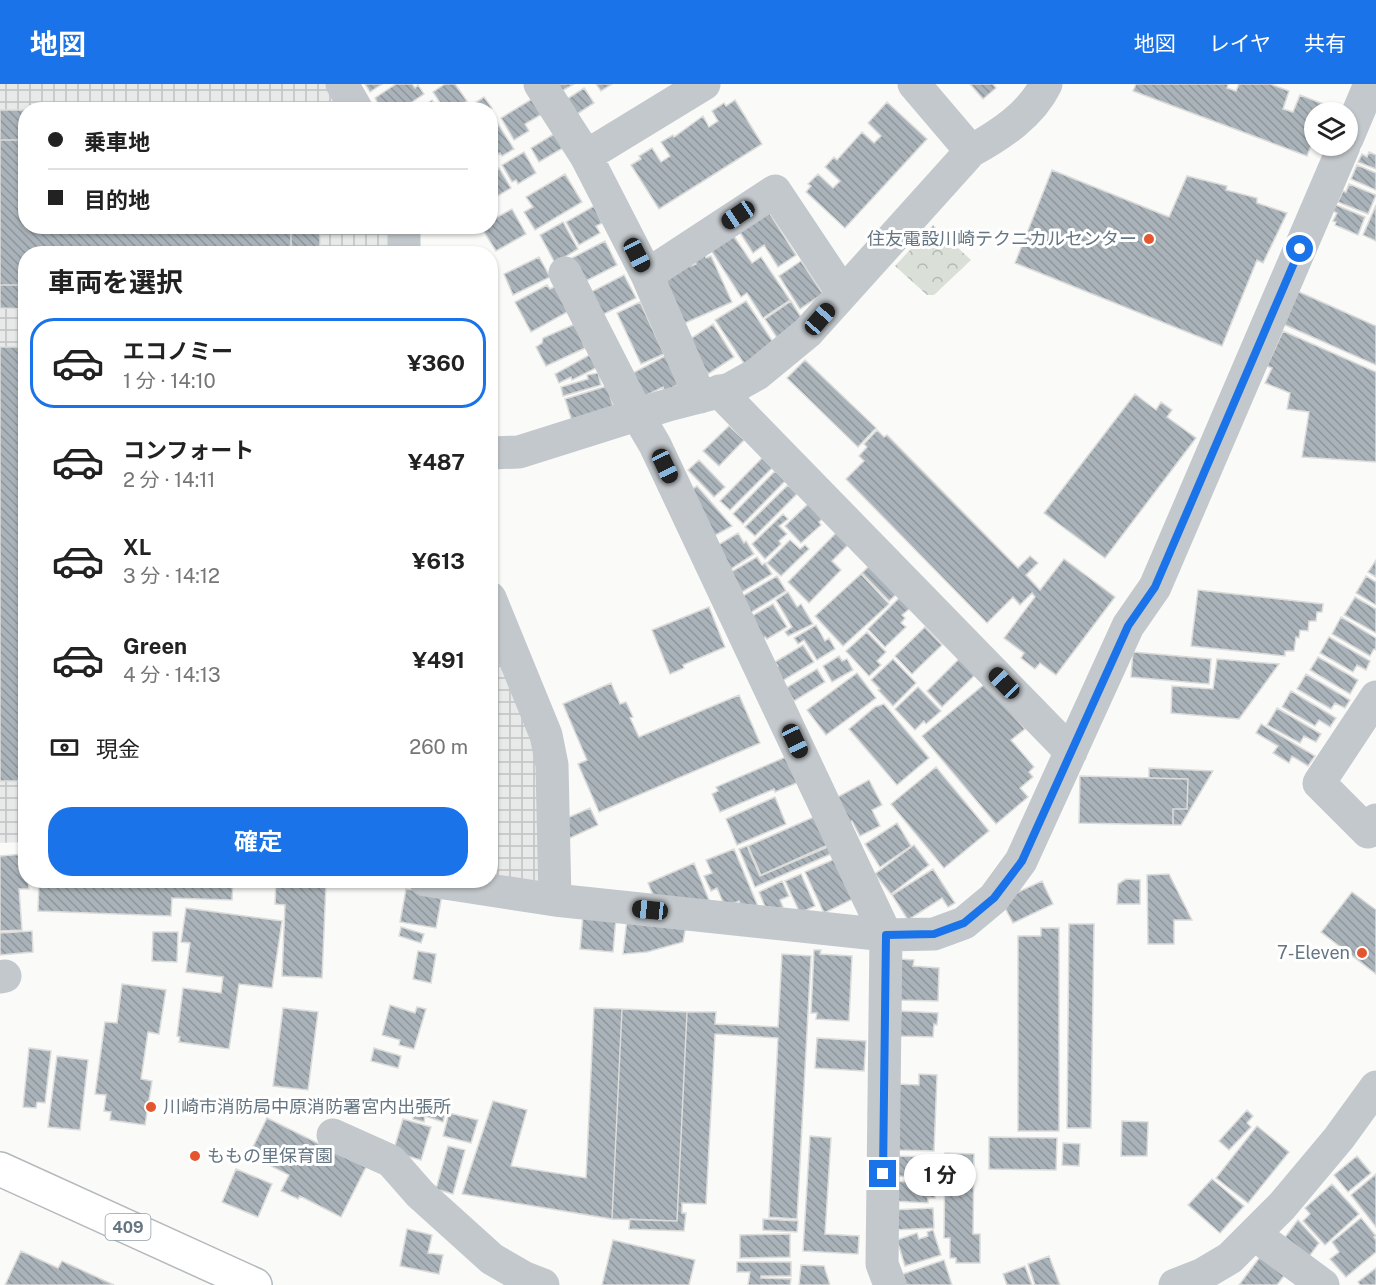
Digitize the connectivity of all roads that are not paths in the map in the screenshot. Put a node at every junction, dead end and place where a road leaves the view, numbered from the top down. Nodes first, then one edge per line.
1 (342, 84) edge
2 (540, 84) edge
3 (704, 84) edge
4 (914, 84) edge
5 (1370, 84) edge
6 (1044, 85) edge
7 (352, 102) edge
8 (1358, 126) edge
9 (971, 151) junction
10 (586, 156) junction
11 (1346, 156) edge
12 (565, 273) dead end
13 (647, 275) junction
14 (843, 294) junction
15 (709, 394) junction
16 (638, 416) junction
17 (498, 453) edge
18 (498, 618) edge
19 (1376, 697) edge
20 (1071, 752) junction
21 (1376, 820) edge
22 (477, 888) edge
23 (555, 900) junction
24 (886, 935) junction
25 (1376, 1087) edge
26 (333, 1135) dead end
27 (0, 1168) edge
28 (1254, 1234) junction
29 (255, 1285) edge
30 (543, 1285) edge
31 (890, 1285) edge
32 (1176, 1285) edge
33 (1323, 1285) edge

1 - 7 street
2 - 10 street
3 - 10 street
4 - 9 street
5 - 8 street
6 - 9 street
9 - 14 street
10 - 13 street
11 - 20 street
12 - 16 street
13 - 14 street
13 - 15 street
14 - 15 street
15 - 16 street
15 - 20 street
16 - 17 street
16 - 24 street
18 - 23 street
19 - 21 street
20 - 24 street
22 - 23 street
23 - 24 street
24 - 31 street
25 - 28 street
26 - 30 street
27 - 29 highway, 409
28 - 32 street
28 - 33 street

